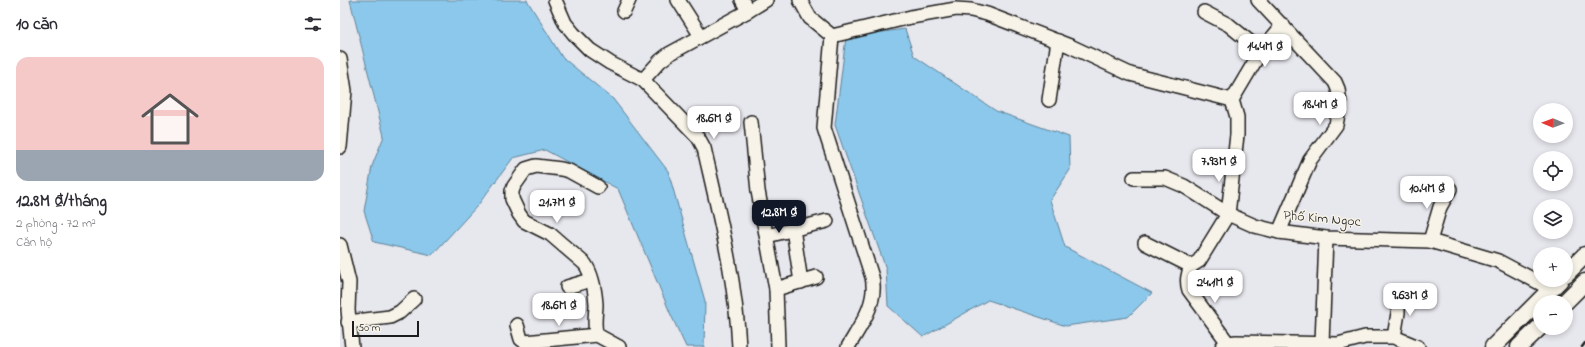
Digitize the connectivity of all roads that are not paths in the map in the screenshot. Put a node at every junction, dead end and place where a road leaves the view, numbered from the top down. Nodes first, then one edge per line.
1 (555, 0) edge
2 (678, 0) edge
3 (742, 0) edge
4 (766, 0) edge
5 (800, 0) edge
6 (1258, 0) edge
7 (748, 12) junction
8 (1204, 12) dead end
9 (1283, 25) junction
10 (701, 36) junction
11 (832, 36) junction
12 (1058, 42) junction
13 (1261, 51) junction
14 (340, 60) edge
15 (643, 80) junction
16 (1049, 100) dead end
17 (1232, 100) junction
18 (751, 122) dead end
19 (340, 140) edge
20 (1134, 178) dead end
21 (598, 187) dead end
22 (1450, 189) dead end
23 (1228, 214) junction
24 (827, 221) dead end
25 (793, 230) junction
26 (1279, 232) junction
27 (767, 236) junction
28 (1326, 238) junction
29 (1430, 241) junction
30 (1145, 243) dead end
31 (340, 245) edge
32 (1585, 255) edge
33 (1191, 266) junction
34 (1573, 267) edge
35 (1533, 276) edge
36 (816, 277) dead end
37 (591, 280) junction
38 (801, 282) junction
39 (1585, 282) edge
40 (1554, 287) edge
41 (567, 288) dead end
42 (776, 289) junction
43 (1398, 295) dead end
44 (1572, 295) edge
45 (414, 299) dead end
46 (345, 315) edge
47 (517, 325) dead end
48 (1533, 333) edge
49 (597, 336) junction
50 (1394, 337) junction
51 (1322, 342) junction
52 (621, 344) edge
53 (1339, 345) edge
54 (1227, 346) edge
55 (352, 347) edge
56 (739, 347) edge
57 (778, 347) edge
58 (848, 347) edge
59 (1418, 347) edge
60 (1493, 347) edge
61 (1519, 347) edge

1 - 15 street
2 - 10 street
3 - 7 street
4 - 7 street
5 - 11 street
6 - 9 street
7 - 10 street
8 - 13 street
9 - 13 street
9 - 26 street
10 - 15 street
11 - 12 street
11 - 58 street
12 - 16 street
12 - 17 street
13 - 17 street
14 - 19 street
15 - 56 street
17 - 23 street
18 - 27 street
20 - 23 street, Phố Kim Ngọc
21 - 37 street
22 - 29 street
23 - 26 street, Phố Kim Ngọc
23 - 33 street
24 - 25 street
25 - 27 street
25 - 38 street
26 - 28 street, Phố Kim Ngọc
27 - 42 street
28 - 29 street, Phố Kim Ngọc
28 - 51 street
29 - 35 street, Phố Kim Ngọc
30 - 33 street
31 - 46 street
32 - 34 main road
33 - 54 street
36 - 38 street
37 - 41 street
37 - 49 street
38 - 42 street
39 - 44 main road
40 - 60 main road
42 - 57 street
43 - 50 street
45 - 46 street
46 - 55 street
47 - 49 street
48 - 61 main road
49 - 52 street
50 - 53 street
50 - 59 street
51 - 53 street
51 - 54 street

